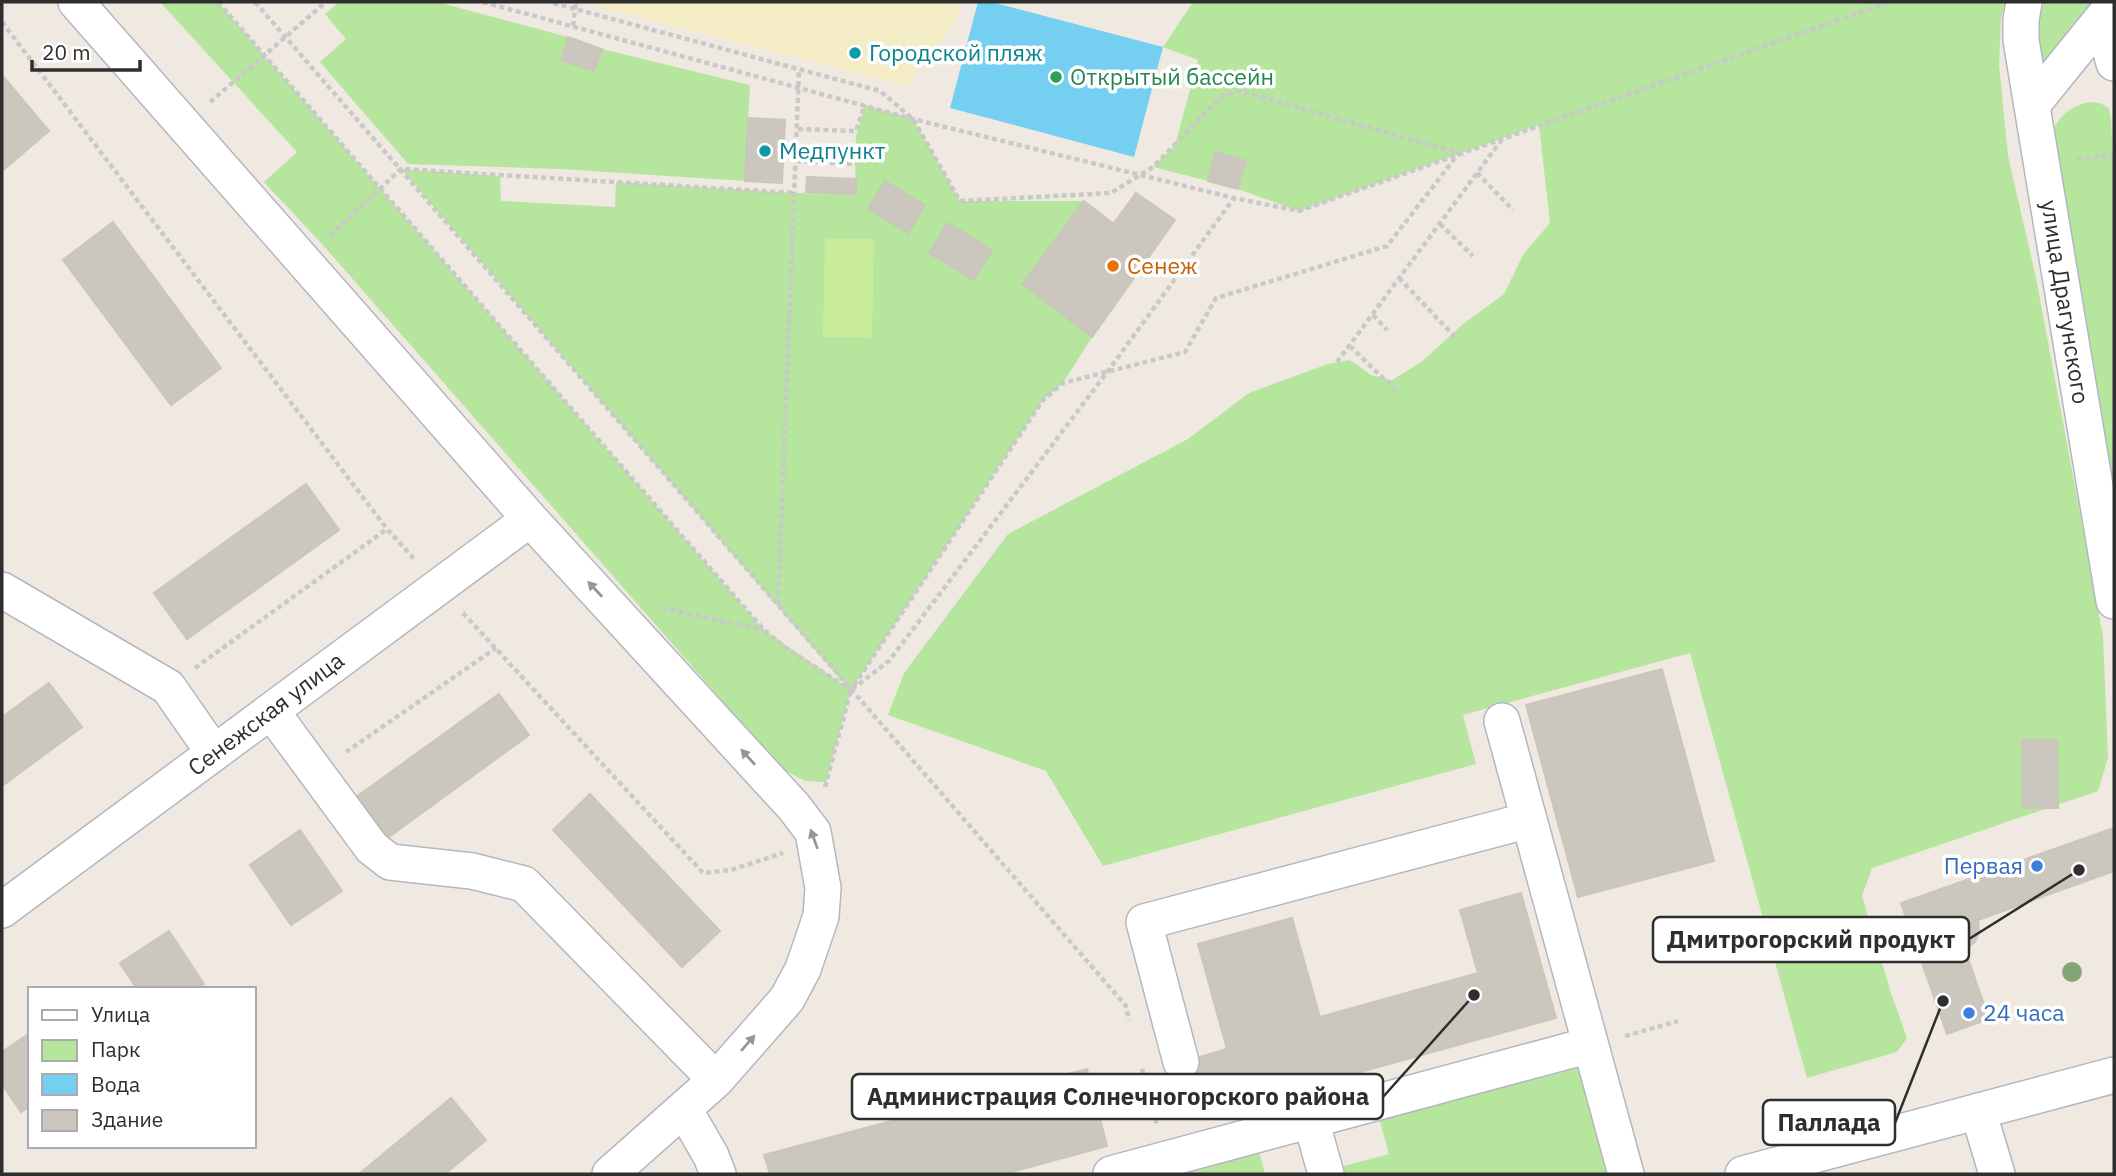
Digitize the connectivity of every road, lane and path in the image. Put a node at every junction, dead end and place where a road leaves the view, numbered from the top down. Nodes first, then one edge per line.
1 (76, 2) edge
2 (218, 2) edge
3 (256, 2) edge
4 (326, 2) edge
5 (482, 2) edge
6 (549, 2) edge
7 (576, 2) edge
8 (1889, 2) edge
9 (2024, 2) edge
10 (575, 9) junction
11 (2108, 11) edge
12 (2, 22) edge
13 (573, 26) junction
14 (286, 37) junction
15 (264, 55) junction
16 (2114, 63) edge
17 (799, 69) junction
18 (799, 88) junction
19 (865, 105) junction
20 (2032, 105) junction
21 (913, 119) junction
22 (184, 125) junction
23 (798, 129) junction
24 (1503, 138) junction
25 (1459, 153) junction
26 (796, 161) junction
27 (856, 164) dead end
28 (401, 169) junction
29 (1477, 173) junction
30 (1140, 175) junction
31 (381, 189) junction
32 (795, 193) junction
33 (1234, 198) junction
34 (1513, 210) dead end
35 (1440, 224) junction
36 (1473, 257) dead end
37 (304, 261) junction
38 (1399, 278) junction
39 (1373, 315) junction
40 (1387, 330) dead end
41 (1455, 337) dead end
42 (1350, 346) junction
43 (1337, 362) dead end
44 (1108, 371) junction
45 (1396, 391) dead end
46 (530, 519) junction
47 (387, 529) junction
48 (438, 587) junction
49 (2, 590) edge
50 (599, 593) junction
51 (2114, 601) edge
52 (778, 605) junction
53 (764, 630) junction
54 (496, 648) junction
55 (168, 688) junction
56 (851, 690) junction
57 (271, 710) junction
58 (1502, 722) dead end
59 (214, 753) junction
60 (317, 772) junction
61 (1529, 820) junction
62 (815, 837) junction
63 (2, 910) edge
64 (1678, 1021) dead end
65 (1132, 1032) dead end
66 (1590, 1045) junction
67 (1139, 1057) dead end
68 (1181, 1062) dead end
69 (2114, 1075) edge
70 (716, 1080) junction
71 (684, 1109) junction
72 (1978, 1111) junction
73 (1311, 1120) junction
74 (1167, 1159) junction
75 (610, 1174) edge
76 (719, 1174) edge
77 (1111, 1174) edge
78 (1326, 1174) edge
79 (1626, 1174) edge
80 (1743, 1174) edge
81 (1997, 1174) edge

1 - 22 street
2 - 15 path
3 - 14 path
4 - 14 path
5 - 13 path
6 - 10 path
7 - 10 path
8 - 24 path
9 - 20 street, улица Драгунского
10 - 13 path
10 - 17 path
11 - 16 street
11 - 20 street
12 - 47 path
13 - 18 path
14 - 15 path
14 - 28 path
15 - 22 path
15 - 31 path
17 - 18 path
17 - 21 path
18 - 19 path
18 - 23 path
19 - 21 path
19 - 23 path
20 - 51 street, улица Драгунского
21 - 30 path
21 - 30 path
22 - 37 street
23 - 26 path
24 - 25 path
24 - 29 path
25 - 30 path
25 - 33 path
25 - 44 path
26 - 27 path
26 - 32 path
28 - 31 path
28 - 32 path
28 - 52 path
29 - 34 path
29 - 35 path
30 - 33 path
31 - 37 path
31 - 53 path
32 - 52 path
33 - 44 path
35 - 36 path
35 - 38 path
37 - 46 street
38 - 39 path
38 - 41 path
39 - 40 path
39 - 42 path
42 - 43 path
42 - 45 path
44 - 56 path
44 - 56 path
46 - 48 street, Сенежская улица
50 -> 46 street
47 - 48 path
47 - 55 path
48 - 54 path
48 - 57 street, Сенежская улица
49 - 55 street
50 - 53 path
62 -> 50 street
52 - 56 path
53 - 56 path
54 - 60 path
54 - 62 path
55 - 59 street
56 - 62 path
56 - 65 path
57 - 59 street, Сенежская улица
57 - 60 street
58 - 61 street
59 - 63 street, Сенежская улица
60 - 70 street
61 - 66 street
61 - 68 street
70 -> 62 street
64 - 66 path
66 - 73 street
66 - 79 street
67 - 74 path
69 - 72 street
70 - 71 street
71 - 75 street
71 - 76 street
72 - 80 street
72 - 81 street
73 - 74 street
73 - 78 street
74 - 77 street

